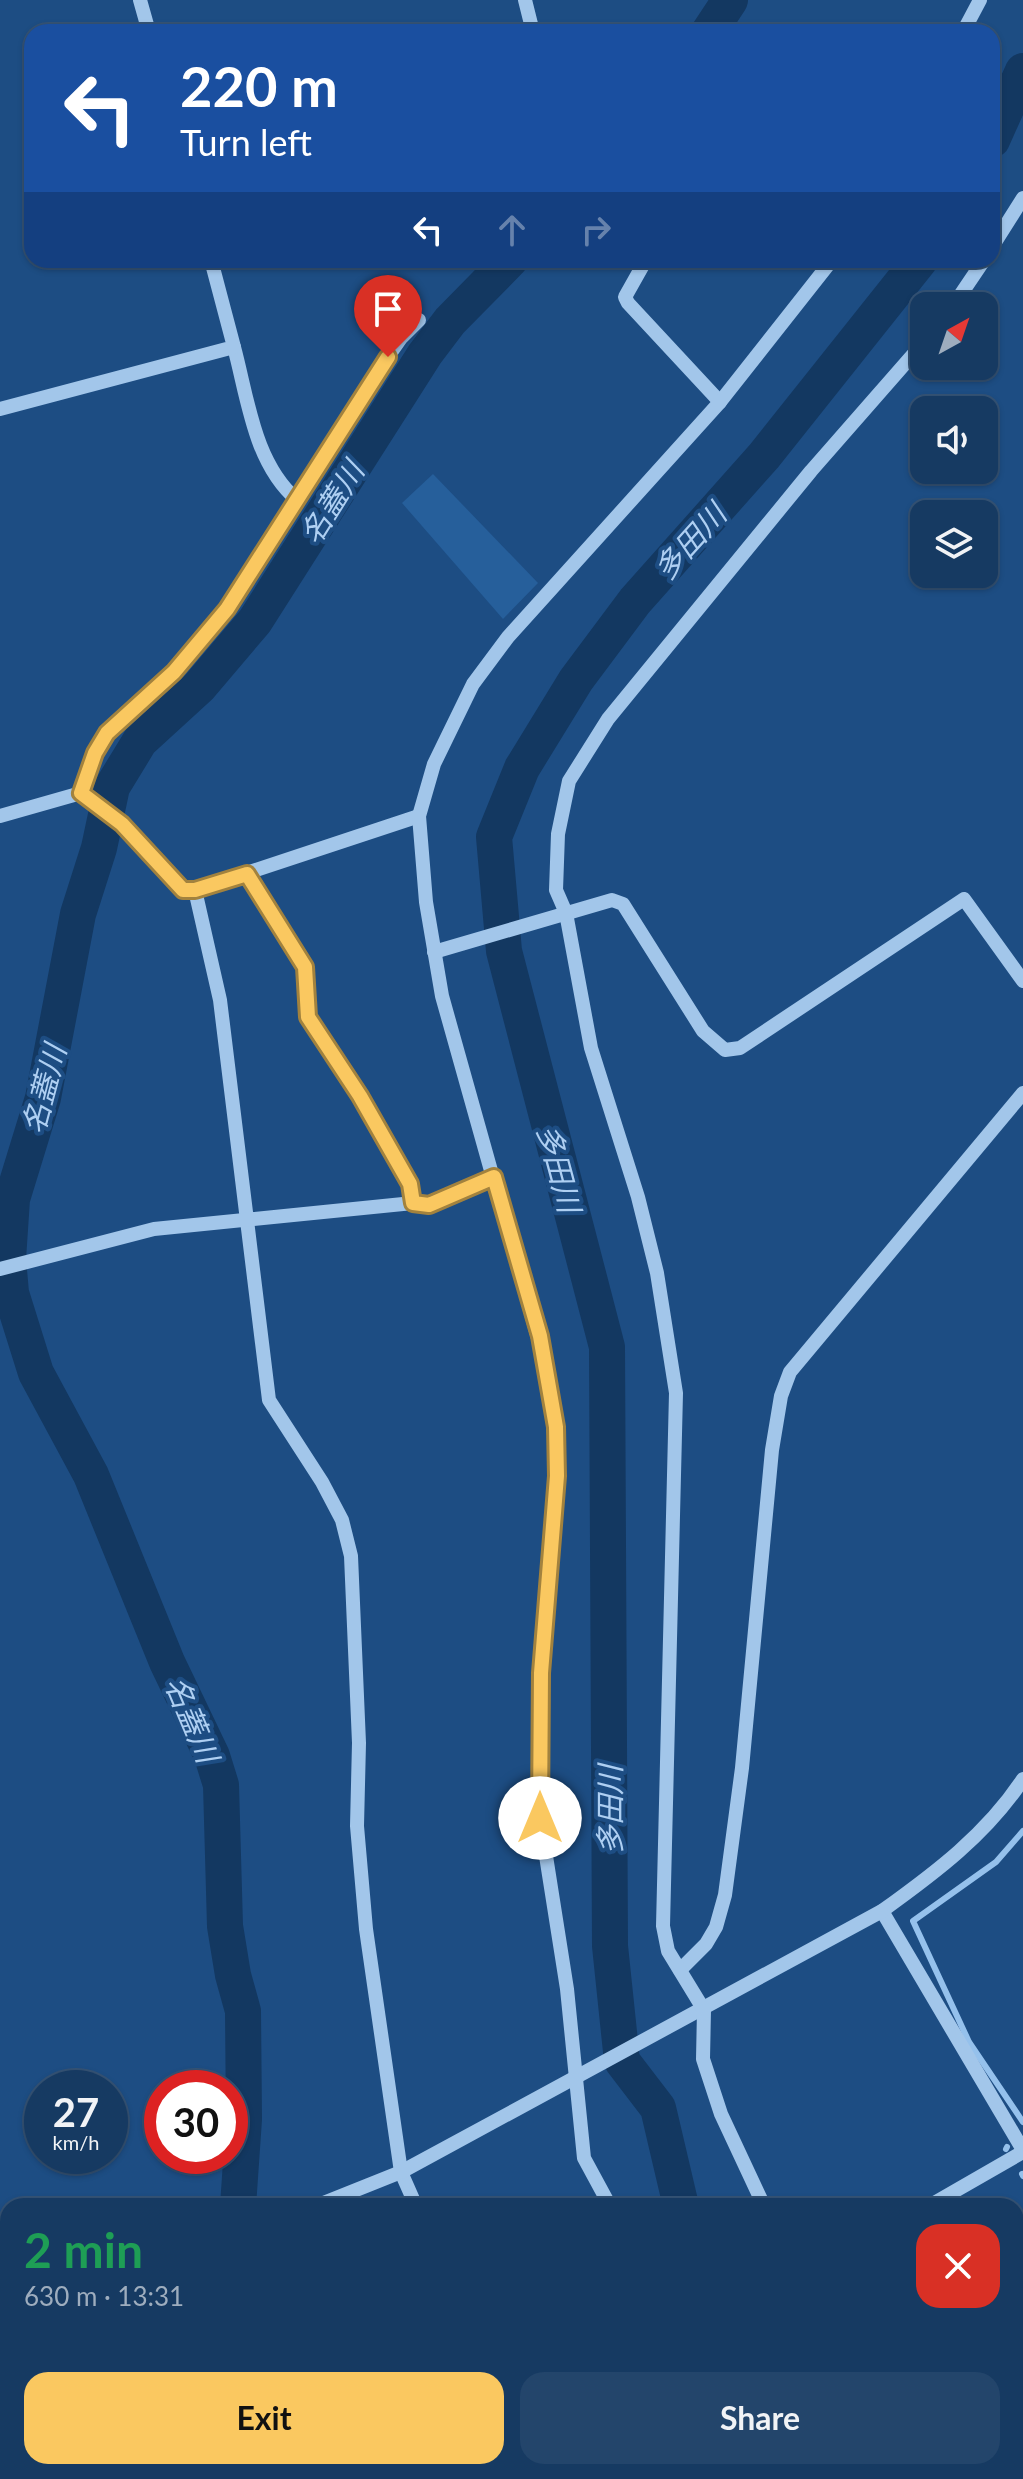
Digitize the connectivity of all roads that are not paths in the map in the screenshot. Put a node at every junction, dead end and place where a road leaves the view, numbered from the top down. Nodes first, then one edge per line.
1 (140, 0) edge
2 (525, 0) edge
3 (980, 0) edge
4 (147, 24) edge
5 (531, 24) edge
6 (967, 24) edge
7 (1023, 198) edge
8 (1000, 234) edge
9 (213, 268) edge
10 (641, 268) edge
11 (826, 268) edge
12 (979, 268) edge
13 (962, 292) edge
14 (419, 320) dead end
15 (234, 347) junction
16 (910, 358) edge
17 (720, 402) junction
18 (0, 409) edge
19 (297, 500) junction
20 (86, 796) junction
21 (0, 816) edge
22 (419, 816) junction
23 (247, 874) junction
24 (195, 890) junction
25 (561, 914) junction
26 (441, 950) junction
27 (1023, 981) edge
28 (1023, 1093) edge
29 (494, 1177) junction
30 (413, 1203) junction
31 (244, 1217) junction
32 (0, 1269) edge
33 (1023, 1779) edge
34 (882, 1911) junction
35 (680, 1970) junction
36 (704, 2010) junction
37 (584, 2075) junction
38 (1023, 2151) edge
39 (401, 2172) junction
40 (336, 2198) edge
41 (412, 2198) edge
42 (606, 2198) edge
43 (760, 2198) edge
44 (943, 2198) edge

1 - 4 street
2 - 5 street
3 - 6 street
7 - 8 street
9 - 15 street
10 - 17 street
11 - 17 street
12 - 13 street
14 - 19 street
15 - 18 street
15 - 19 street
16 - 25 street
17 - 22 street
19 - 20 street
20 - 21 street
20 - 24 street
22 - 23 street
22 - 26 street
23 - 24 street
23 - 30 street
24 - 31 street
25 - 26 street
25 - 27 street
25 - 35 street
26 - 29 street
28 - 35 street
29 - 30 street
29 - 37 street
30 - 31 street
31 - 32 street
31 - 39 street
33 - 34 street
34 - 36 street
34 - 38 street
35 - 36 street
36 - 37 street
36 - 43 street
37 - 39 street
37 - 42 street
38 - 44 street
39 - 40 street
39 - 41 street

